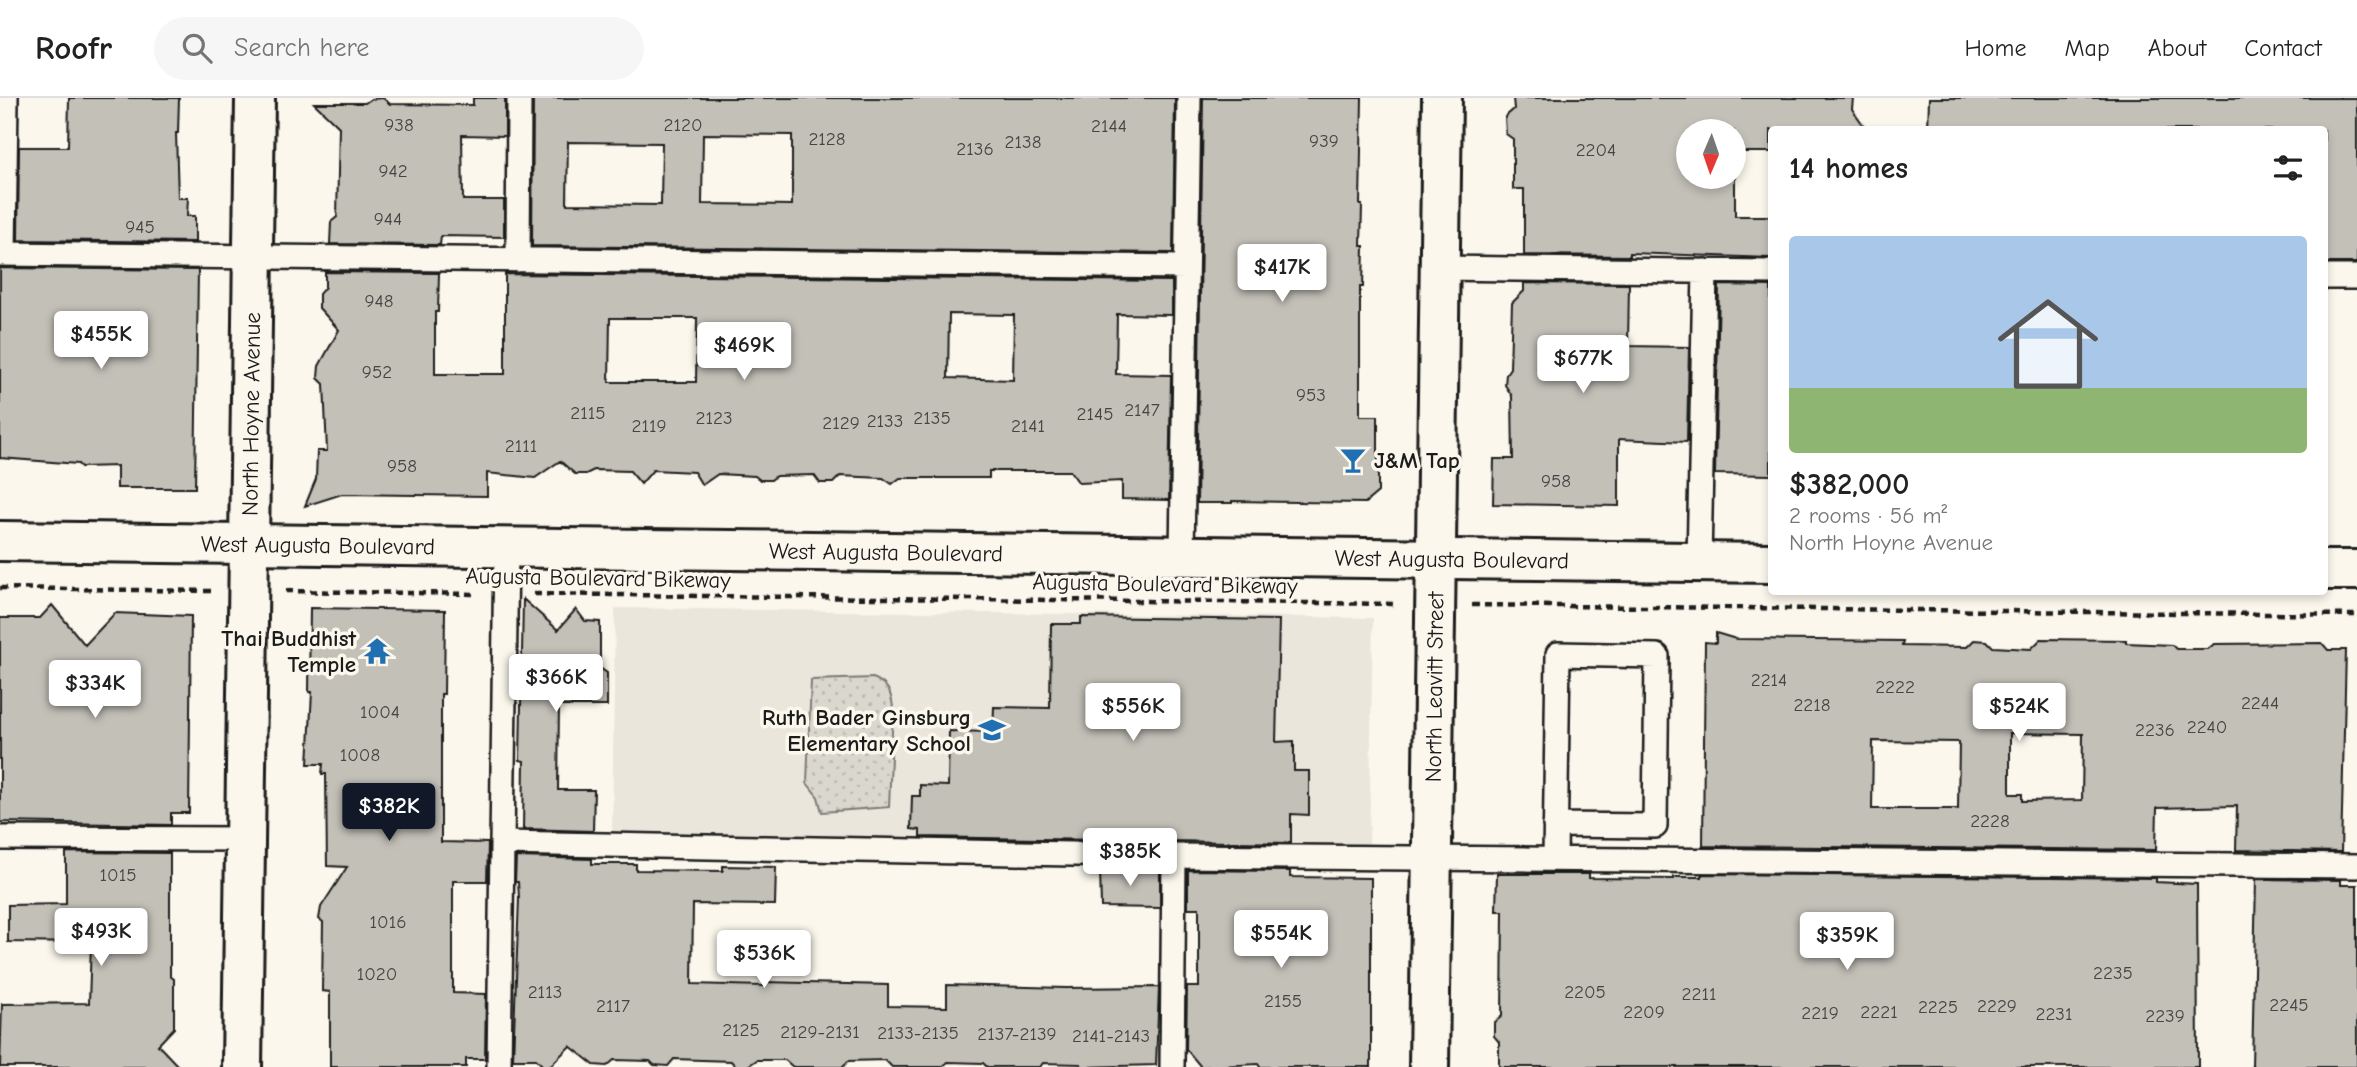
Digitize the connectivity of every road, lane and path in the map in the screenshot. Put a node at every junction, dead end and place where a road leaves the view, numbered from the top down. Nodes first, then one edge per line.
1 (6, 98) edge
2 (255, 98) edge
3 (519, 98) edge
4 (1189, 98) edge
5 (1442, 98) edge
6 (2, 254) edge
7 (253, 257) junction
8 (517, 260) junction
9 (1186, 267) junction
10 (1440, 268) junction
11 (1705, 271) junction
12 (1768, 272) edge
13 (2328, 277) edge
14 (2357, 277) edge
15 (0, 541) edge
16 (249, 544) junction
17 (506, 547) junction
18 (1182, 555) junction
19 (1436, 558) junction
20 (1699, 562) junction
21 (1768, 563) edge
22 (2328, 570) edge
23 (2357, 570) edge
24 (0, 588) edge
25 (201, 591) dead end
26 (308, 592) dead end
27 (505, 594) junction
28 (1435, 604) junction
29 (2357, 615) edge
30 (1555, 825) junction
31 (0, 838) edge
32 (245, 839) junction
33 (502, 844) junction
34 (1174, 856) junction
35 (1432, 856) junction
36 (1555, 858) junction
37 (2357, 866) edge
38 (242, 1067) edge
39 (499, 1067) edge
40 (1172, 1067) edge
41 (1429, 1067) edge

1 - 6 lane
2 - 7 street, North Hoyne Avenue
3 - 8 lane
4 - 9 lane
5 - 10 street, North Leavitt Street
6 - 7 lane
7 - 8 lane
7 - 16 street, North Hoyne Avenue
8 - 9 lane
9 - 18 lane
10 - 11 lane
10 - 19 street, North Leavitt Street
11 - 12 lane
11 - 20 lane
13 - 14 lane
15 - 16 street, West Augusta Boulevard
16 - 17 street, West Augusta Boulevard
16 - 32 street, North Hoyne Avenue
17 - 18 street, West Augusta Boulevard
17 - 27 lane
18 - 19 street, West Augusta Boulevard
19 - 20 street, West Augusta Boulevard
19 - 28 street, North Leavitt Street
20 - 21 street, West Augusta Boulevard
22 - 23 street
24 - 25 path
26 - 27 path, Augusta Boulevard Bikeway
27 - 28 path, Augusta Boulevard Bikeway
27 - 33 lane
28 - 29 path, Augusta Boulevard Bikeway
28 - 35 street, North Leavitt Street
30 - 30 lane
30 - 36 lane
31 - 32 lane
32 - 38 street, North Hoyne Avenue
33 - 34 lane
33 - 39 lane
34 - 35 lane
34 - 40 lane
35 - 36 lane
35 - 41 street, North Leavitt Street
36 - 37 lane

